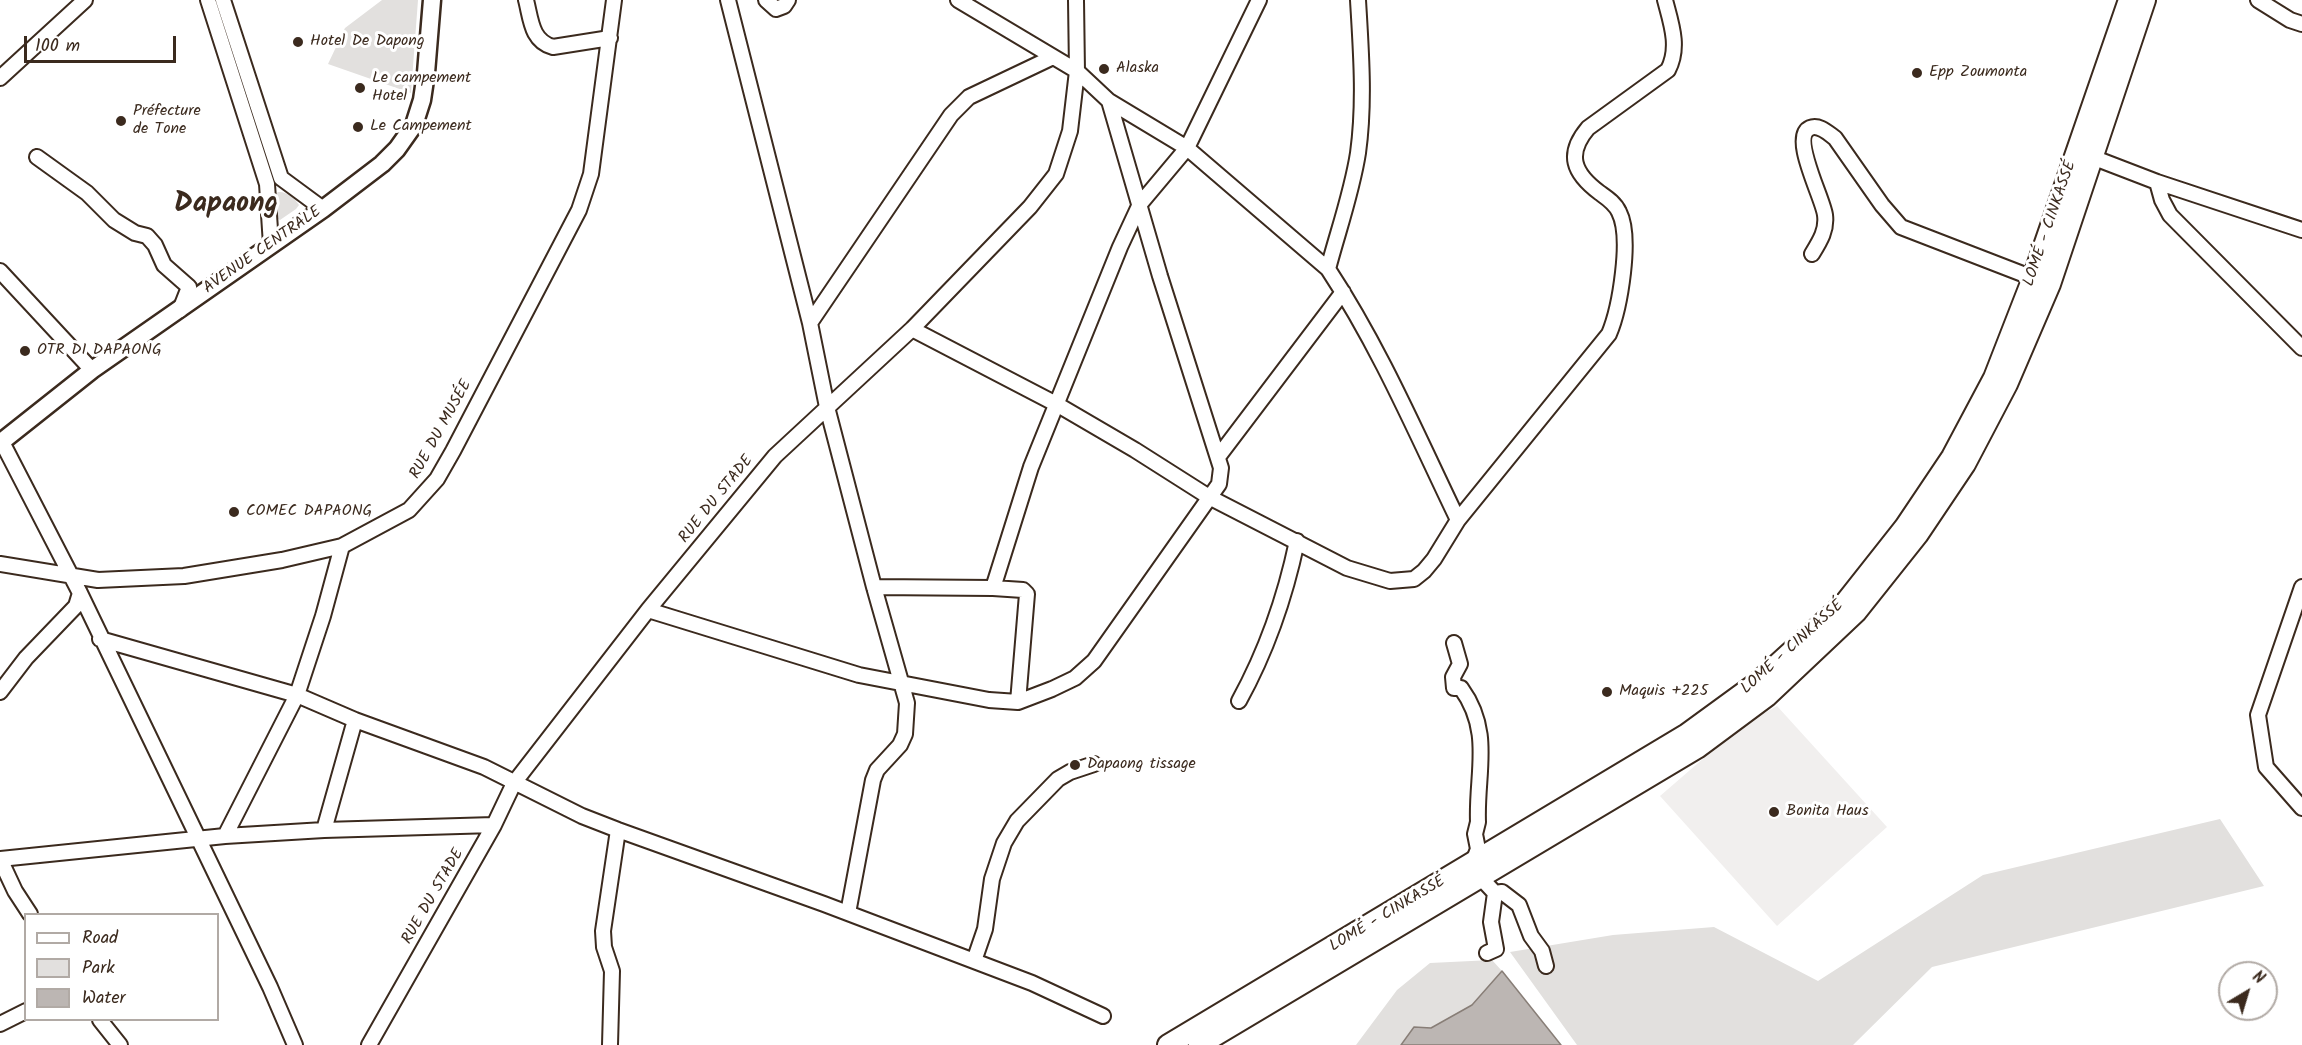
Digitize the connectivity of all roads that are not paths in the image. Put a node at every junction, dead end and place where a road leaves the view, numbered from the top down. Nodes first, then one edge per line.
1 (85, 0) edge
2 (207, 0) edge
3 (223, 0) edge
4 (432, 0) edge
5 (526, 0) edge
6 (614, 0) edge
7 (728, 0) edge
8 (766, 0) edge
9 (788, 0) edge
10 (958, 0) edge
11 (1076, 0) edge
12 (1259, 0) edge
13 (1358, 0) edge
14 (1665, 0) edge
15 (2129, 0) edge
16 (2145, 0) edge
17 (2258, 0) edge
18 (2302, 24) edge
19 (610, 38) junction
20 (1051, 58) junction
21 (1077, 71) junction
22 (2111, 75) junction
23 (0, 78) edge
24 (1109, 101) junction
25 (1187, 148) junction
26 (37, 157) dead end
27 (2091, 157) junction
28 (2157, 182) junction
29 (1140, 204) junction
30 (323, 209) junction
31 (2302, 230) edge
32 (271, 246) junction
33 (1812, 254) dead end
34 (1328, 269) junction
35 (0, 271) edge
36 (2033, 278) junction
37 (1343, 292) junction
38 (180, 310) junction
39 (810, 323) junction
40 (912, 329) junction
41 (2302, 348) edge
42 (92, 370) junction
43 (1058, 405) junction
44 (827, 407) junction
45 (1, 442) edge
46 (1218, 457) junction
47 (1209, 497) junction
48 (1458, 520) junction
49 (1297, 541) junction
50 (342, 546) junction
51 (0, 564) edge
52 (71, 576) junction
53 (874, 587) junction
54 (2302, 587) edge
55 (993, 588) junction
56 (80, 593) junction
57 (1850, 607) junction
58 (648, 610) junction
59 (100, 639) junction
60 (1454, 643) dead end
61 (900, 684) junction
62 (0, 692) edge
63 (297, 695) junction
64 (1239, 701) dead end
65 (1018, 702) junction
66 (355, 720) junction
67 (1094, 764) dead end
68 (514, 783) junction
69 (2302, 808) edge
70 (494, 825) junction
71 (324, 830) junction
72 (618, 830) junction
73 (225, 836) junction
74 (198, 839) junction
75 (0, 860) edge
76 (1476, 871) junction
77 (1495, 893) junction
78 (29, 913) edge
79 (848, 913) junction
80 (1487, 953) dead end
81 (974, 961) junction
82 (1546, 966) dead end
83 (24, 1012) edge
84 (1103, 1016) dead end
85 (101, 1021) edge
86 (0, 1024) edge
87 (120, 1045) edge
88 (295, 1045) edge
89 (369, 1045) edge
90 (610, 1045) edge
91 (1168, 1045) edge
92 (1199, 1045) edge

1 - 23 street
2 - 32 street
3 - 30 street
4 - 30 main road, AVENUE CENTRALE
5 - 19 street
6 - 19 street, RUE DU MUSÉE
7 - 39 street
8 - 9 street
10 - 20 street
11 - 21 street, RUE DU STADE
12 - 25 street
13 - 34 street
14 - 48 street
15 - 22 highway, LOMÉ - CINKASSÉ
16 - 22 highway, LOMÉ - CINKASSÉ
17 - 18 street
19 - 50 street, RUE DU MUSÉE
20 - 21 street
20 - 39 street
21 - 24 street
21 - 40 street, RUE DU STADE
22 - 27 highway, LOMÉ - CINKASSÉ
22 - 36 highway, LOMÉ - CINKASSÉ
24 - 25 street
24 - 29 street
25 - 29 street
25 - 34 street
26 - 38 street
27 - 28 street
27 - 57 highway, LOMÉ - CINKASSÉ
28 - 31 street
28 - 41 street
29 - 43 street
29 - 46 street
30 - 32 main road, AVENUE CENTRALE
32 - 38 main road, AVENUE CENTRALE
33 - 36 street
34 - 37 street
35 - 42 street
36 - 57 highway, LOMÉ - CINKASSÉ
37 - 46 street
37 - 48 street
38 - 42 main road, AVENUE CENTRALE
39 - 44 street
40 - 43 street
40 - 44 street, RUE DU STADE
42 - 45 main road, AVENUE CENTRALE
43 - 47 street
43 - 55 street
44 - 53 street
44 - 58 street, RUE DU STADE
45 - 52 street
46 - 47 street
47 - 49 street
47 - 65 street
48 - 49 street
49 - 64 street
50 - 52 street, RUE DU MUSÉE
50 - 63 street
51 - 52 street, RUE DU MUSÉE
52 - 56 street
53 - 55 street
53 - 61 street
54 - 69 street
55 - 65 street
56 - 59 street
56 - 62 street
57 - 76 highway, LOMÉ - CINKASSÉ
58 - 61 street
58 - 68 street, RUE DU STADE
59 - 63 street
59 - 74 street
60 - 76 street
61 - 65 street
61 - 79 street
63 - 66 street
63 - 73 street
66 - 68 street
66 - 71 street
67 - 81 street
68 - 70 street, RUE DU STADE
68 - 72 street
70 - 71 street
70 - 89 street, RUE DU STADE
71 - 73 street
72 - 79 street
72 - 90 street
73 - 74 street
74 - 75 street
74 - 88 street
75 - 78 street
76 - 77 street
76 - 91 highway, LOMÉ - CINKASSÉ
76 - 92 highway, LOMÉ - CINKASSÉ
77 - 80 street
77 - 82 street
79 - 81 street
81 - 84 street
83 - 86 street
85 - 87 street

